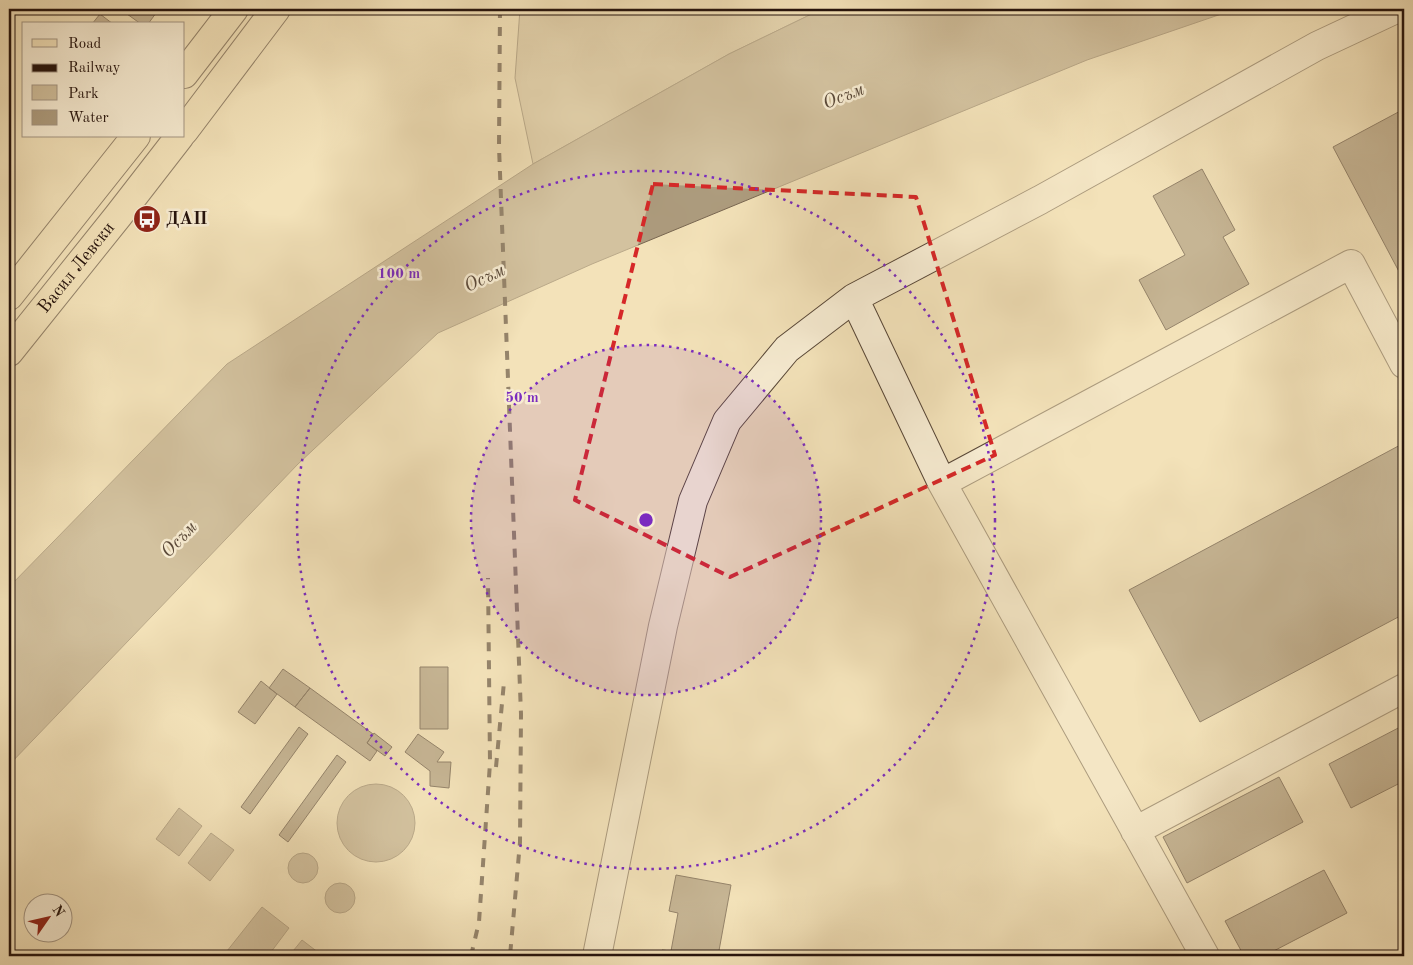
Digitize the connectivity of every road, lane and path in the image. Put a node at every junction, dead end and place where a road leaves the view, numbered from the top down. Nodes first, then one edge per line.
1 (234, 9) edge
2 (276, 9) edge
3 (1396, 9) edge
4 (185, 73) edge
5 (185, 130) edge
6 (134, 138) edge
7 (178, 138) edge
8 (9, 296) edge
9 (854, 298) junction
10 (9, 352) edge
11 (1404, 364) edge
12 (942, 483) junction
13 (1404, 688) edge
14 (1135, 831) junction
15 (597, 956) edge
16 (1205, 956) edge

1 - 4 main road
2 - 5 main road
3 - 9 street
6 - 8 main road, Васил Левски
7 - 10 main road, Васил Левски
9 - 12 street
9 - 15 street
11 - 12 street
12 - 14 street
13 - 14 street
14 - 16 street

